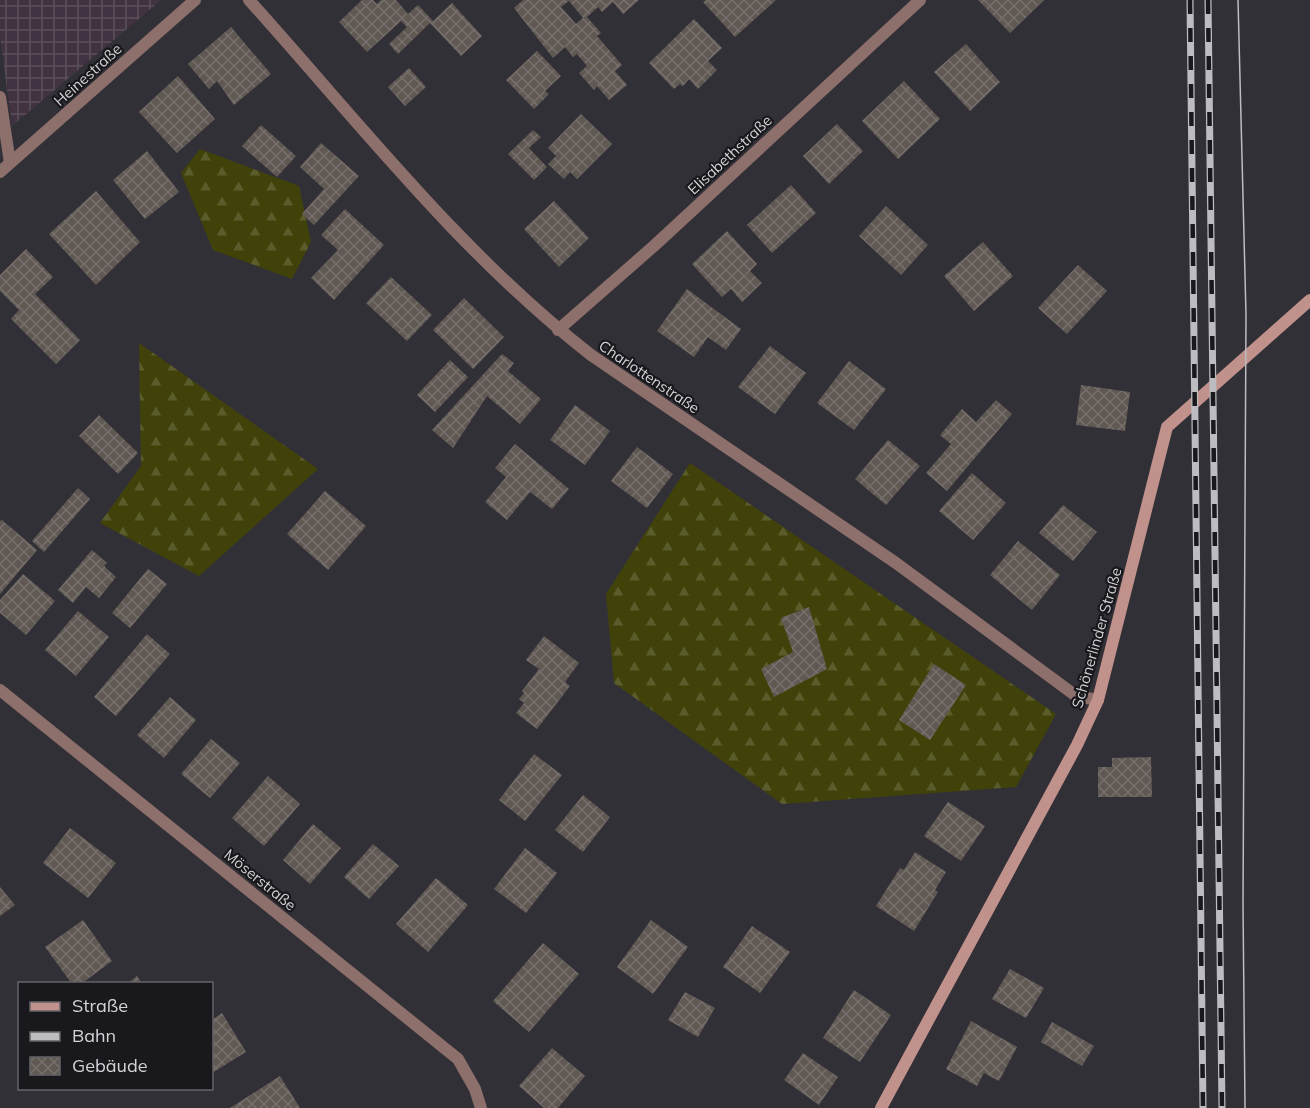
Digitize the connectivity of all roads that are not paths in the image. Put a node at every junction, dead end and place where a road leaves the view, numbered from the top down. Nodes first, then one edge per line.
1 (195, 0) edge
2 (249, 0) edge
3 (920, 0) edge
4 (0, 97) edge
5 (10, 164) junction
6 (0, 172) edge
7 (1310, 300) edge
8 (558, 330) junction
9 (0, 690) edge
10 (1098, 700) junction
11 (481, 1108) edge
12 (881, 1108) edge

1 - 5 street, Heinestraße
2 - 8 street, Charlottenstraße
3 - 8 street, Elisabethstraße
4 - 5 street
5 - 6 street, Heinestraße
7 - 10 street, Schönerlinder Straße
8 - 10 street, Charlottenstraße
9 - 11 street, Möserstraße
10 - 12 street, Schönerlinder Straße

